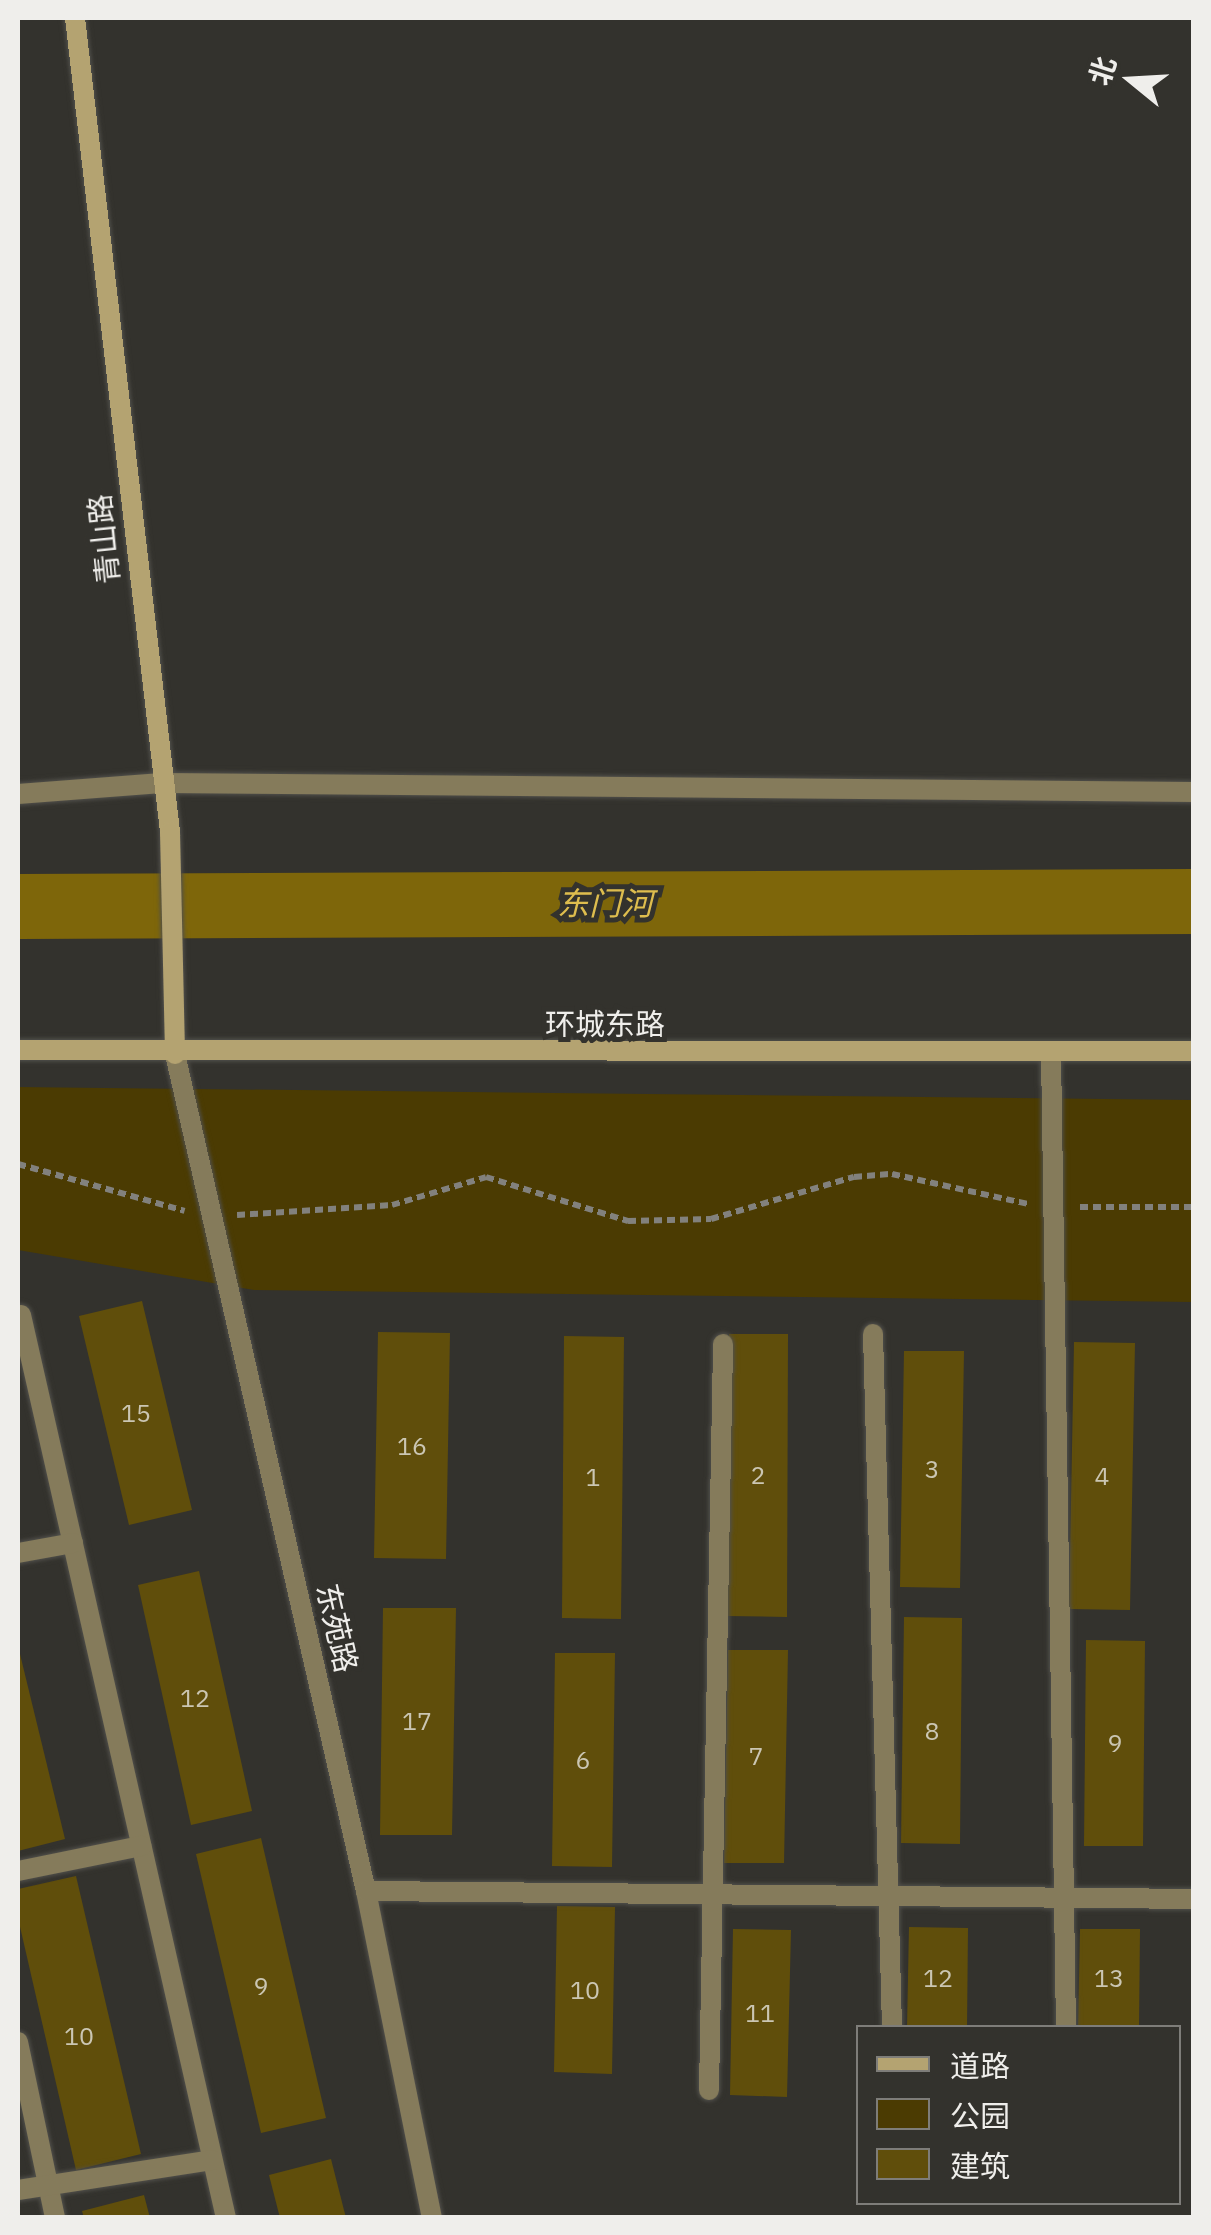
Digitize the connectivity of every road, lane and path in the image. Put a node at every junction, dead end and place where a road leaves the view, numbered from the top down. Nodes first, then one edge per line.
1 (75, 18) edge
2 (162, 782) junction
3 (1194, 792) edge
4 (18, 794) edge
5 (18, 1050) edge
6 (1194, 1051) edge
7 (1051, 1053) junction
8 (176, 1054) junction
9 (18, 1164) edge
10 (1055, 1207) junction
11 (1194, 1207) edge
12 (212, 1213) junction
13 (21, 1315) dead end
14 (872, 1334) dead end
15 (723, 1344) dead end
16 (73, 1543) junction
17 (18, 1553) edge
18 (141, 1846) junction
19 (18, 1872) edge
20 (366, 1890) junction
21 (713, 1893) junction
22 (888, 1896) junction
23 (1065, 1898) junction
24 (1194, 1899) edge
25 (892, 2025) edge
26 (1066, 2025) edge
27 (18, 2042) edge
28 (709, 2090) dead end
29 (212, 2160) junction
30 (48, 2186) junction
31 (18, 2190) edge
32 (56, 2218) edge
33 (226, 2218) edge
34 (432, 2218) edge

1 - 2 main road, 青山路
2 - 3 street
2 - 4 street
2 - 8 main road, 青山路
5 - 8 main road, 环城东路
6 - 7 main road, 环城东路
7 - 8 main road, 环城东路
7 - 10 street
8 - 12 street, 东苑路
9 - 12 path
10 - 11 path
10 - 12 path
10 - 23 street
12 - 20 street, 东苑路
13 - 16 street
14 - 22 street
15 - 21 street
16 - 17 street
16 - 18 street
18 - 19 street
18 - 29 street
20 - 21 street
20 - 34 street, 东苑路
21 - 22 street
21 - 28 street
22 - 23 street
22 - 25 street
23 - 24 street
23 - 26 street
27 - 30 street
29 - 30 street
29 - 33 street
30 - 31 street
30 - 32 street

